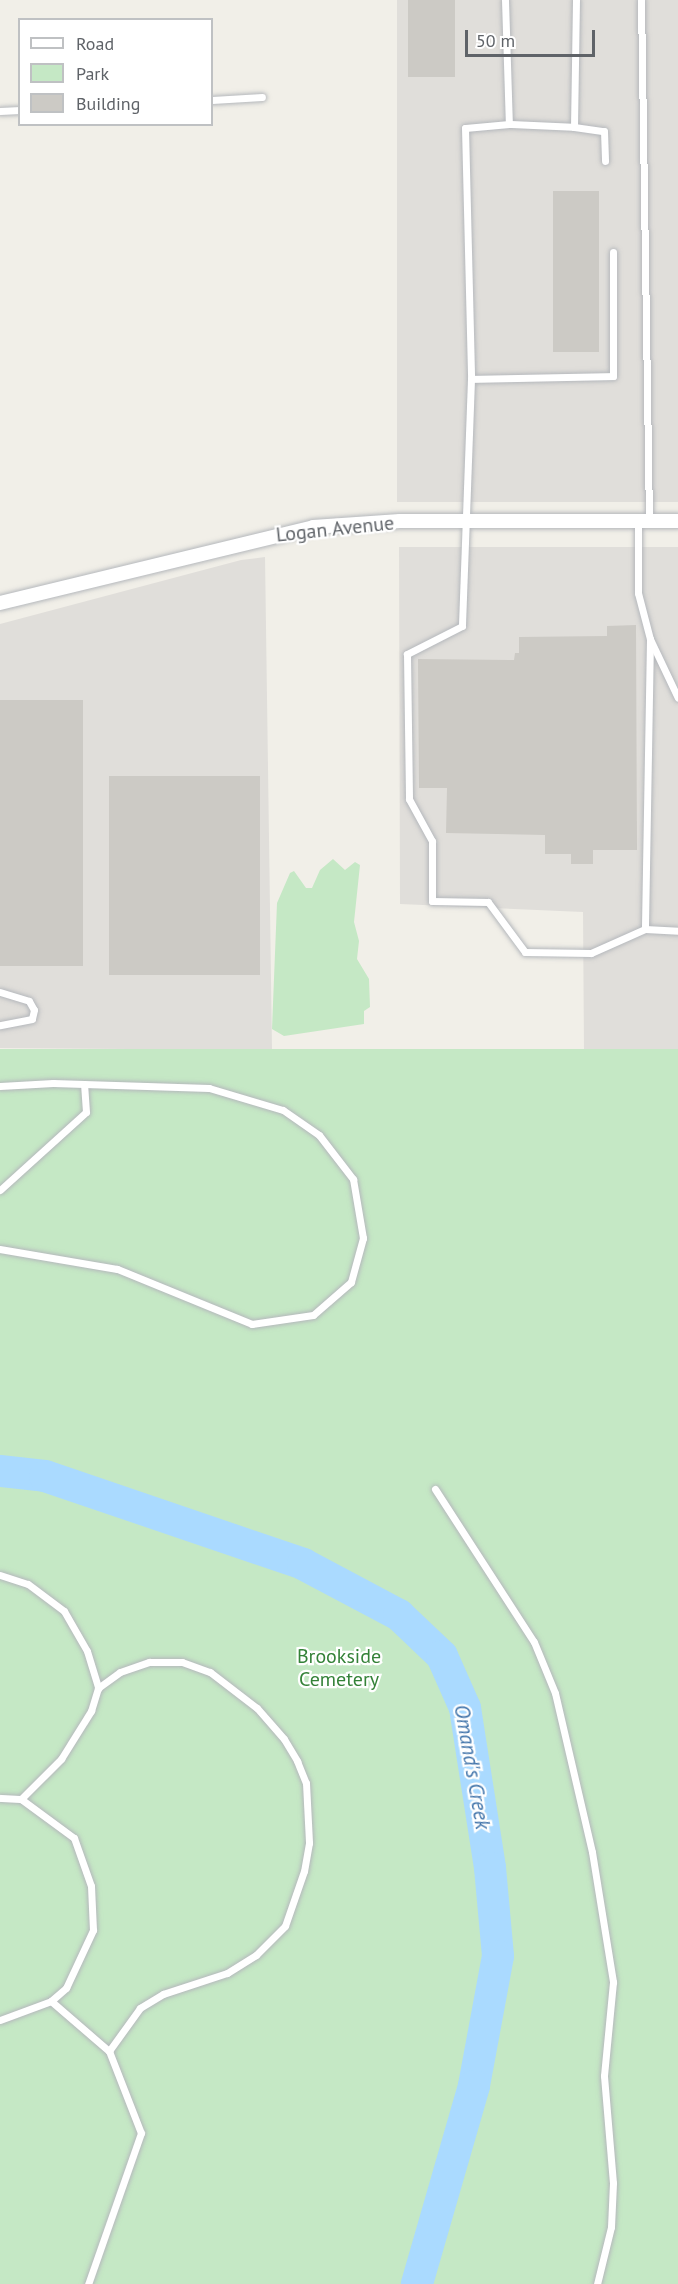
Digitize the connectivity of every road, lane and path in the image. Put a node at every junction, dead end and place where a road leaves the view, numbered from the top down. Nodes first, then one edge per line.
1 (505, 0) edge
2 (576, 0) edge
3 (641, 0) edge
4 (262, 97) dead end
5 (213, 100) edge
6 (18, 110) edge
7 (0, 111) edge
8 (509, 124) junction
9 (574, 127) junction
10 (605, 161) dead end
11 (613, 252) dead end
12 (471, 379) junction
13 (466, 521) junction
14 (643, 521) junction
15 (678, 521) edge
16 (0, 603) edge
17 (650, 639) junction
18 (678, 698) edge
19 (645, 929) junction
20 (678, 931) edge
21 (0, 992) edge
22 (0, 1025) edge
23 (84, 1084) junction
24 (0, 1086) edge
25 (0, 1190) edge
26 (0, 1249) edge
27 (435, 1489) dead end
28 (0, 1575) edge
29 (98, 1688) junction
30 (0, 1798) edge
31 (21, 1799) junction
32 (51, 2001) junction
33 (0, 2020) edge
34 (109, 2051) junction
35 (88, 2284) edge
36 (597, 2284) edge

1 - 8 lane
2 - 9 lane
3 - 14 lane
4 - 5 lane
6 - 7 lane
8 - 9 lane
8 - 12 lane
9 - 10 lane
11 - 12 lane
12 - 13 lane
13 - 14 street, Logan Avenue
13 - 16 street, Logan Avenue
13 - 19 lane
14 - 15 street, Logan Avenue
14 - 17 lane
17 - 18 lane
17 - 19 lane
19 - 20 lane
21 - 22 lane
23 - 24 lane
23 - 25 lane
23 - 26 lane
27 - 36 lane
28 - 29 lane
29 - 31 lane
29 - 34 lane
30 - 31 lane
31 - 32 lane
32 - 33 lane
32 - 34 lane
34 - 35 lane

